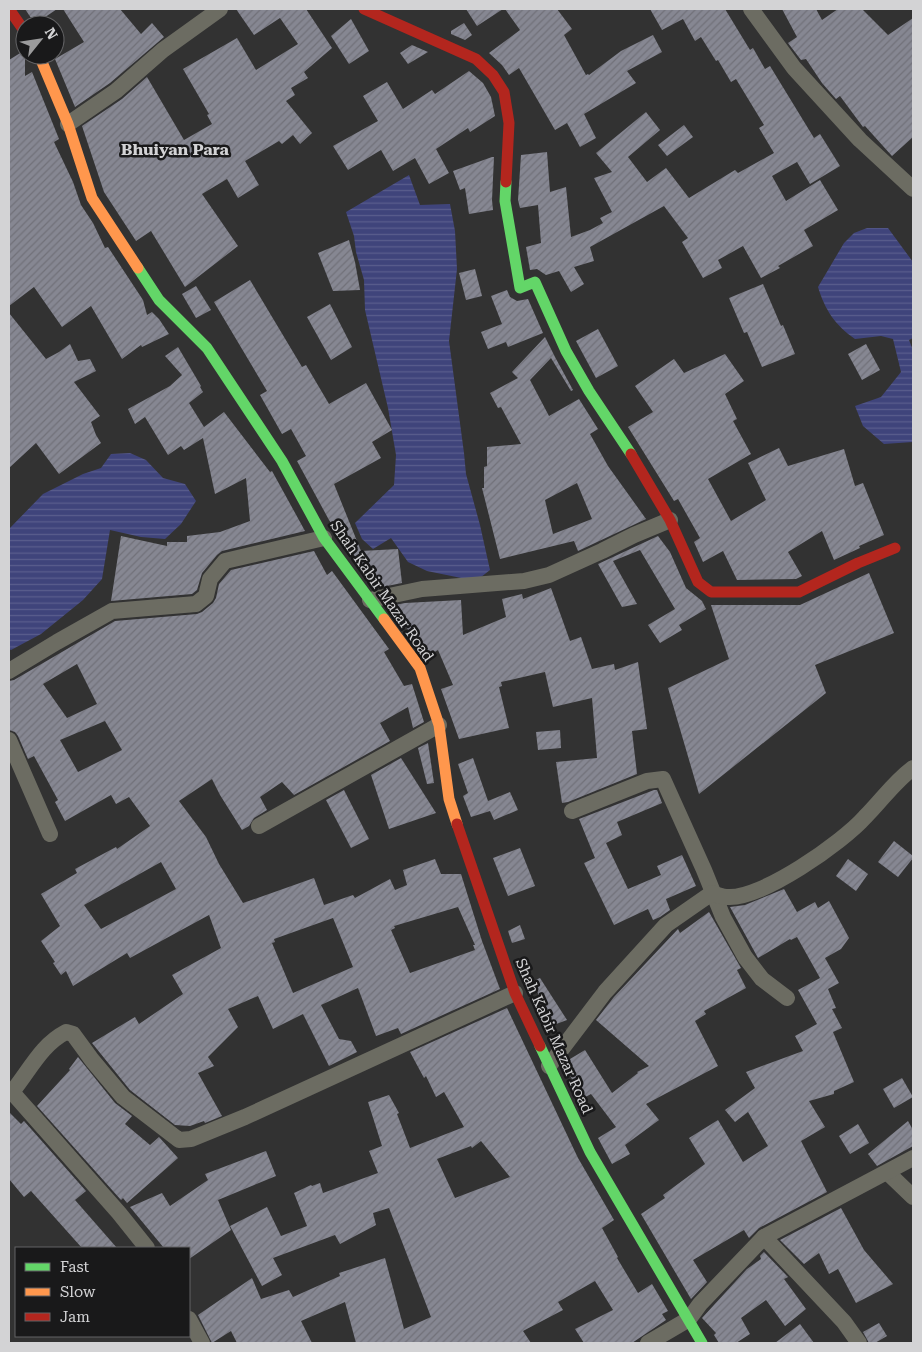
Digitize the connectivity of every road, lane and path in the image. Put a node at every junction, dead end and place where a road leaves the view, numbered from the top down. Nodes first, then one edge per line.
1 (220, 9) edge
2 (364, 9) edge
3 (751, 9) edge
4 (44, 65) edge
5 (68, 124) junction
6 (913, 189) edge
7 (670, 520) junction
8 (324, 538) junction
9 (895, 548) dead end
10 (370, 600) junction
11 (9, 671) edge
12 (439, 725) junction
13 (9, 740) edge
14 (913, 768) edge
15 (572, 811) dead end
16 (259, 826) dead end
17 (50, 834) dead end
18 (712, 893) junction
19 (515, 993) junction
20 (787, 998) dead end
21 (549, 1066) junction
22 (11, 1094) edge
23 (913, 1158) edge
24 (888, 1173) junction
25 (913, 1197) edge
26 (764, 1237) junction
27 (146, 1247) edge
28 (689, 1319) junction
29 (190, 1321) edge
30 (202, 1343) edge
31 (648, 1343) edge
32 (702, 1343) edge
33 (859, 1343) edge

1 - 5 street
2 - 7 street
3 - 6 street
4 - 5 street, Shah Kabir Mazar Road
5 - 8 street, Shah Kabir Mazar Road
7 - 9 street
7 - 10 street
8 - 10 street, Shah Kabir Mazar Road
8 - 11 street
10 - 12 street, Shah Kabir Mazar Road
12 - 16 street
12 - 19 street, Shah Kabir Mazar Road
13 - 17 street
14 - 18 street
15 - 18 street
18 - 20 street
18 - 21 street
19 - 21 street, Shah Kabir Mazar Road
19 - 22 street
21 - 28 street, Shah Kabir Mazar Road
22 - 27 street
23 - 24 street
24 - 25 street
24 - 26 street
26 - 28 street
26 - 33 street
28 - 31 street
28 - 32 street, Shah Kabir Mazar Road
29 - 30 street

